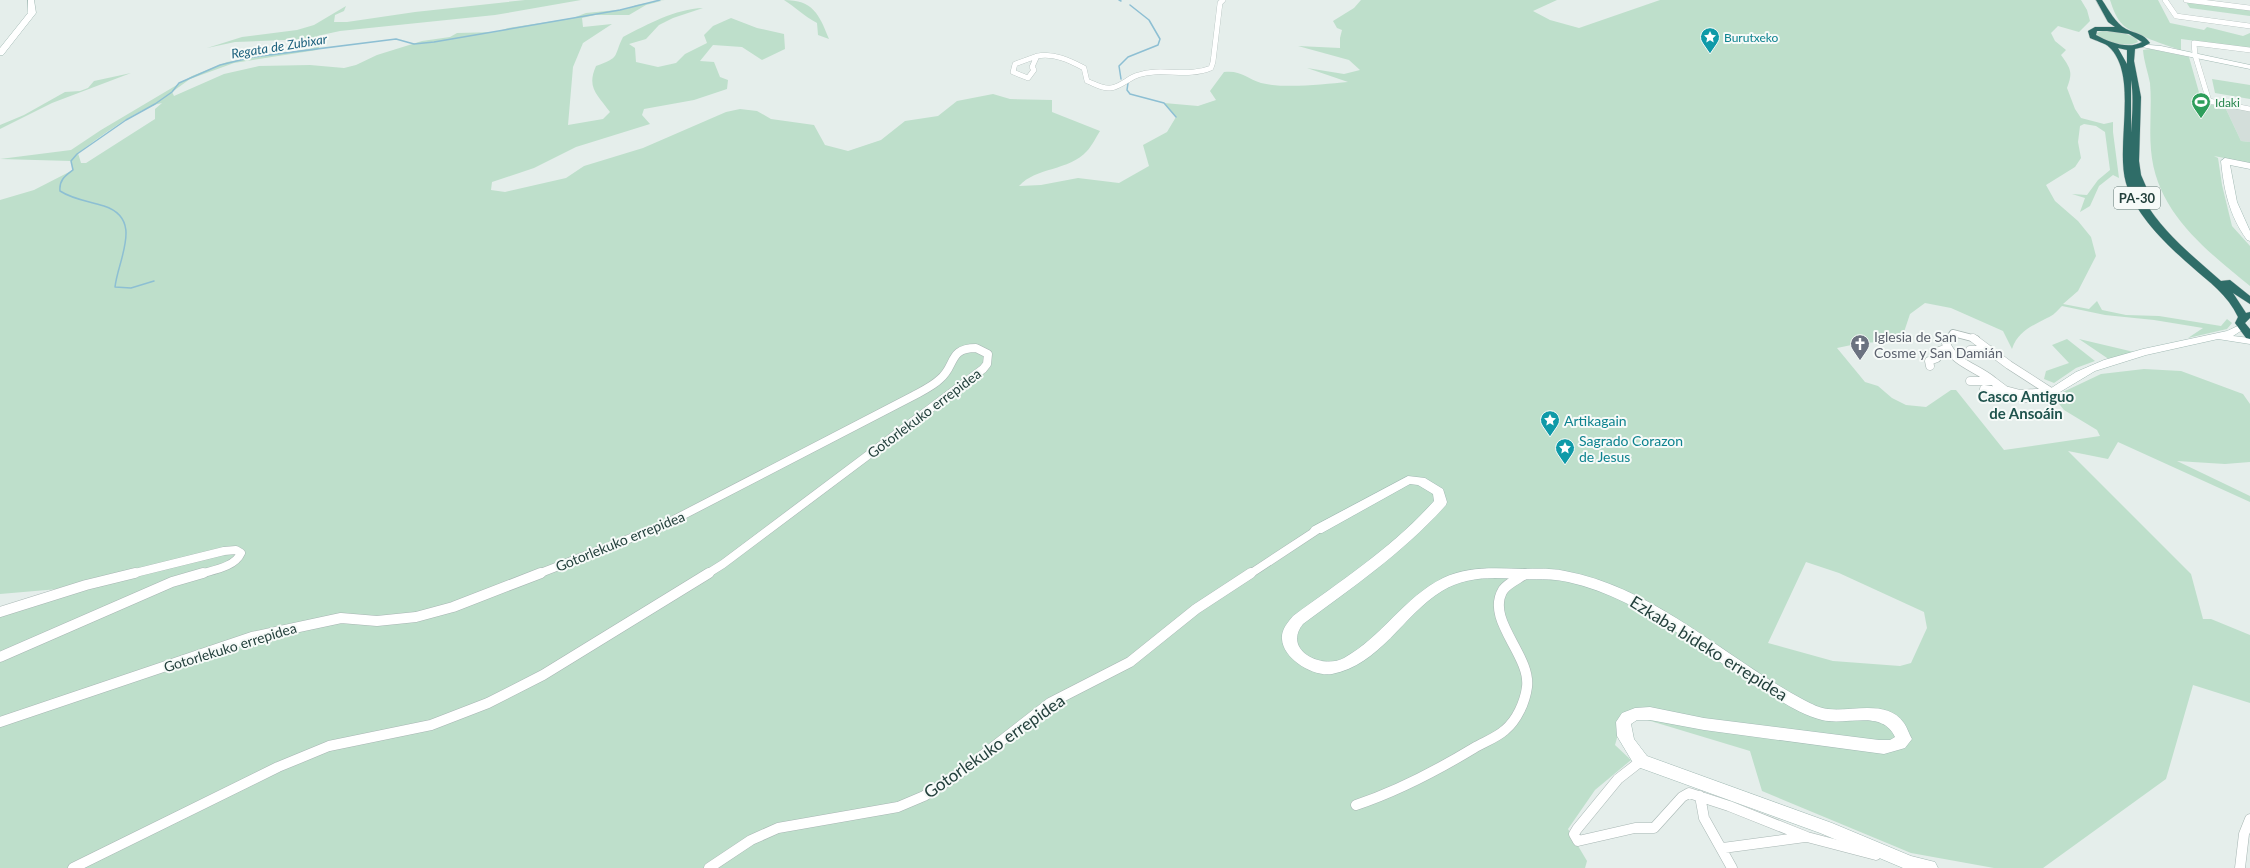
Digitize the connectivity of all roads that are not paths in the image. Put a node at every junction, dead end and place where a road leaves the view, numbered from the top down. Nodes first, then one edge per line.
1 (31, 0) edge
2 (1223, 0) edge
3 (2092, 0) edge
4 (2099, 0) edge
5 (2165, 0) edge
6 (2186, 0) edge
7 (2250, 8) edge
8 (2250, 26) edge
9 (2100, 28) junction
10 (2126, 31) junction
11 (2111, 44) junction
12 (2139, 45) junction
13 (2250, 50) edge
14 (0, 53) edge
15 (1038, 55) junction
16 (2195, 55) junction
17 (2250, 68) edge
18 (2250, 109) edge
19 (2250, 166) edge
20 (2250, 238) edge
21 (2250, 301) edge
22 (2245, 320) edge
23 (2250, 336) edge
24 (2198, 340) junction
25 (2250, 341) edge
26 (1947, 348) junction
27 (1970, 350) dead end
28 (1990, 350) junction
29 (1930, 366) dead end
30 (1970, 381) dead end
31 (1993, 382) junction
32 (1984, 389) dead end
33 (2007, 392) junction
34 (2051, 392) junction
35 (1317, 530) joint
36 (1525, 574) junction
37 (0, 612) edge
38 (0, 657) edge
39 (0, 722) edge
40 (1641, 760) junction
41 (1700, 796) junction
42 (1356, 805) dead end
43 (2250, 819) edge
44 (1807, 837) junction
45 (1723, 848) junction
46 (1898, 858) junction
47 (73, 868) edge
48 (709, 868) edge
49 (1732, 868) edge
50 (1930, 868) edge
51 (2240, 868) edge

1 - 14 street
2 - 15 street
3 - 9 highway, PA-30
4 - 10 highway
5 - 8 street
6 - 7 street
9 - 10 highway
9 - 11 highway, PA-30
10 - 12 highway
11 - 12 highway, PA-30
11 - 22 highway, PA-30
12 - 16 street
12 - 21 highway, PA-30
13 - 16 street
15 - 15 street
16 - 17 street
16 - 18 street
19 - 20 street
22 - 23 highway, PA-30
22 - 24 street
24 - 25 street
24 - 34 street
26 - 28 street
26 - 29 street
26 - 31 street
27 - 28 street
28 - 34 street
30 - 31 street
31 - 33 street
32 - 33 street
33 - 34 street
35 - 36 street, Ezkaba bideko errepidea
35 - 48 street, Gotorlekuko errepidea
36 - 40 street, Ezkaba bideko errepidea
36 - 42 street
37 - 38 street
39 - 47 street, Gotorlekuko errepidea
40 - 41 street
40 - 46 street, Ezkaba bideko errepidea
41 - 44 street
41 - 45 street
43 - 51 street
44 - 45 street
44 - 46 street
45 - 49 street
46 - 50 street, Ezkaba bideko errepidea

